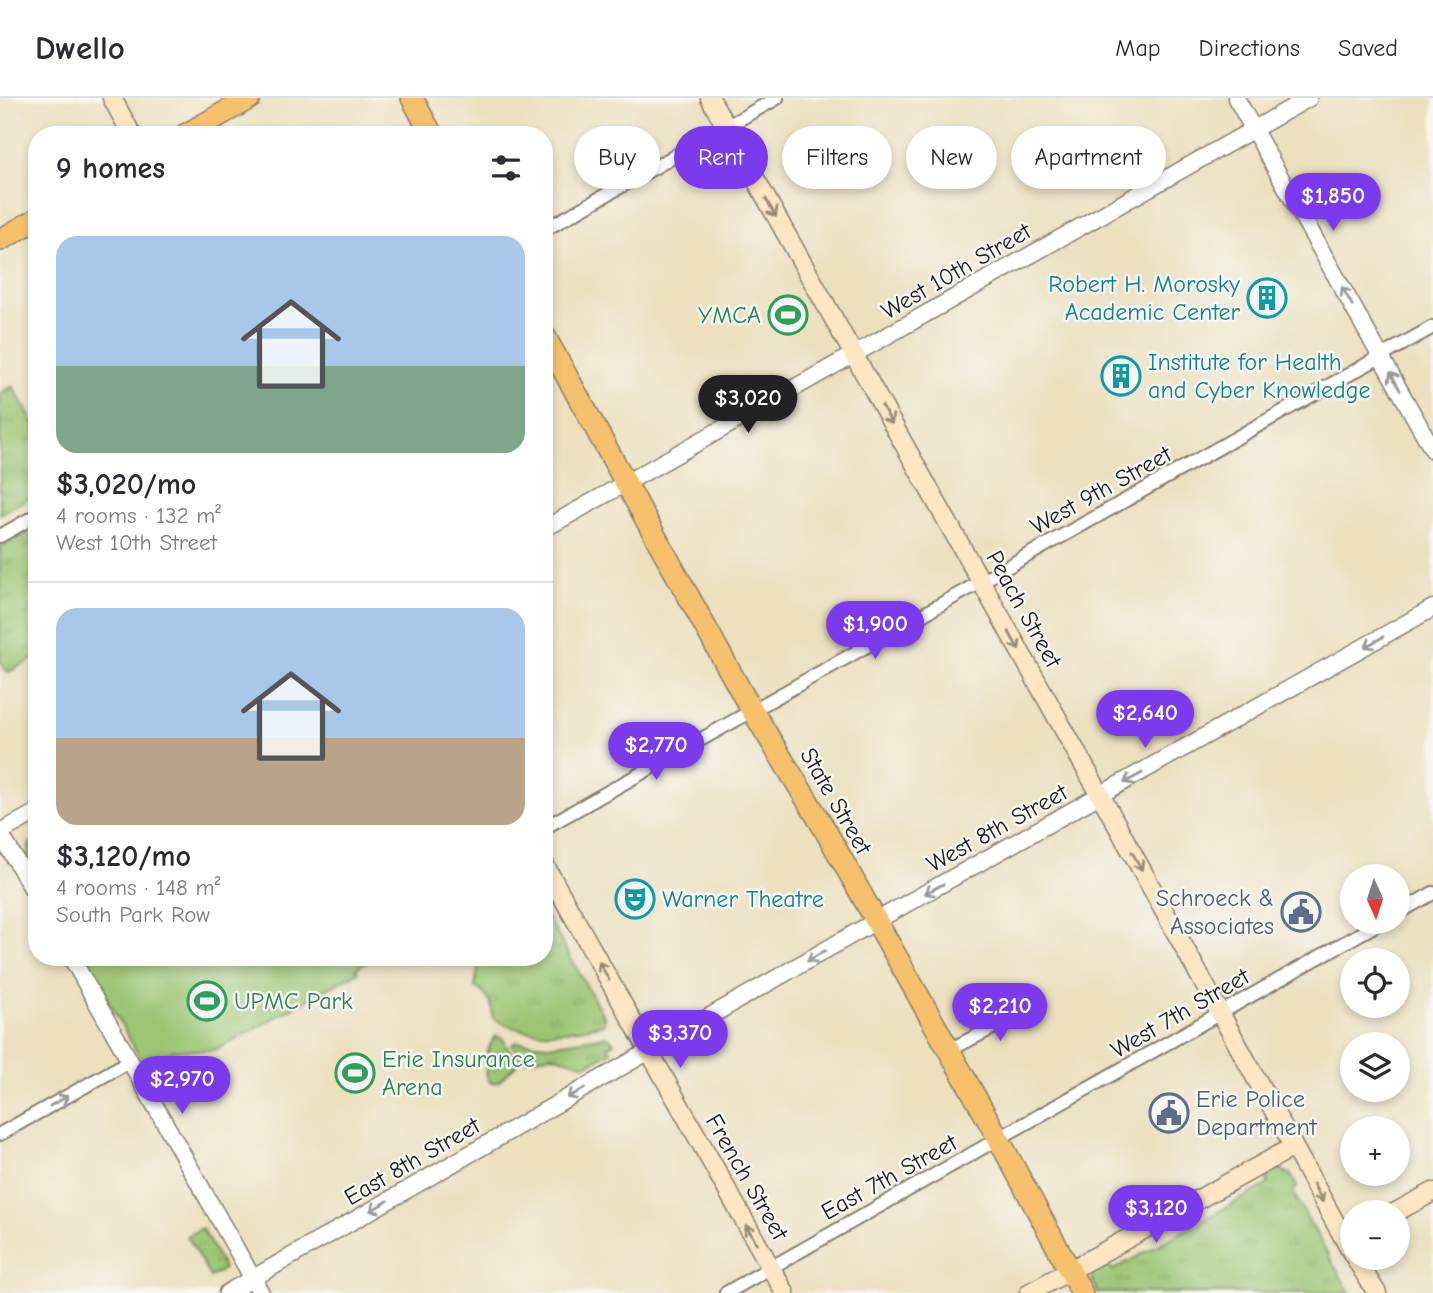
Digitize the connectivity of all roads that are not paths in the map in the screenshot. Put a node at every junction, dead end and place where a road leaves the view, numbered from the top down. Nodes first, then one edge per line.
1 (112, 98) edge
2 (250, 98) edge
3 (412, 98) edge
4 (710, 98) edge
5 (777, 98) edge
6 (1236, 98) edge
7 (1309, 98) edge
8 (127, 126) edge
9 (202, 126) edge
10 (427, 126) edge
11 (726, 126) joint
12 (1253, 129) junction
13 (674, 156) edge
14 (761, 189) edge
15 (28, 224) edge
16 (553, 225) edge
17 (0, 240) edge
18 (1433, 327) edge
19 (553, 351) edge
20 (853, 356) junction
21 (1381, 356) junction
22 (1433, 450) edge
23 (626, 483) junction
24 (28, 520) edge
25 (553, 524) edge
26 (0, 536) edge
27 (981, 582) junction
28 (1433, 608) edge
29 (753, 710) junction
30 (1101, 796) junction
31 (28, 817) edge
32 (553, 823) edge
33 (0, 832) edge
34 (553, 880) edge
35 (28, 881) edge
36 (1433, 893) edge
37 (1410, 906) edge
38 (875, 922) junction
39 (1360, 934) edge
40 (76, 966) edge
41 (1036, 1006) dead end
42 (1221, 1013) junction
43 (949, 1050) junction
44 (648, 1052) junction
45 (130, 1061) junction
46 (0, 1134) edge
47 (999, 1140) junction
48 (1293, 1147) junction
49 (1433, 1192) edge
50 (1410, 1204) edge
51 (1340, 1228) edge
52 (771, 1267) junction
53 (1364, 1270) edge
54 (1069, 1271) junction
55 (257, 1286) edge
56 (226, 1293) edge
57 (726, 1293) edge
58 (785, 1293) edge
59 (1029, 1293) edge
60 (1082, 1293) edge
61 (1377, 1293) edge

1 - 8 main road
2 - 9 main road
3 - 10 main road
4 - 11 main road, Peach Street
5 - 11 street
6 - 12 street
7 - 12 street, West 10th Street
12 - 20 street, West 10th Street
21 -> 12 street
13 - 16 street
14 -> 20 main road, Peach Street
15 - 17 main road
18 - 21 street, West 9th Street
19 - 23 main road, State Street
20 - 23 street, West 10th Street
20 -> 27 main road, Peach Street
22 -> 21 street
21 - 27 street, West 9th Street
23 - 25 street, West 10th Street
23 - 29 main road, State Street
24 - 26 street
27 - 29 street, West 9th Street
27 -> 30 main road, Peach Street
28 -> 30 street, West 8th Street
29 - 32 street, West 9th Street
29 - 38 main road, State Street
30 -> 38 street, West 8th Street
30 -> 42 main road, Peach Street
31 - 33 street
33 - 35 street
44 -> 34 main road, French Street
36 - 37 street
38 - 43 main road, State Street
38 -> 44 street, East 8th Street
39 - 42 street, West 7th Street
40 - 45 street
41 - 43 street
42 - 47 street, West 7th Street
42 - 48 main road, Peach Street
43 - 47 main road, State Street
52 -> 44 main road, French Street
44 -> 55 street, East 8th Street
46 -> 45 street
45 - 55 street
47 - 52 street, East 7th Street
47 - 54 main road, State Street
48 -> 51 main road, Peach Street
48 - 54 main road
49 - 50 main road
52 - 57 street, East 7th Street
52 - 58 main road, French Street
53 - 61 main road, Peach Street
54 - 59 main road
54 - 60 main road, State Street
55 - 56 street, East 8th Street

